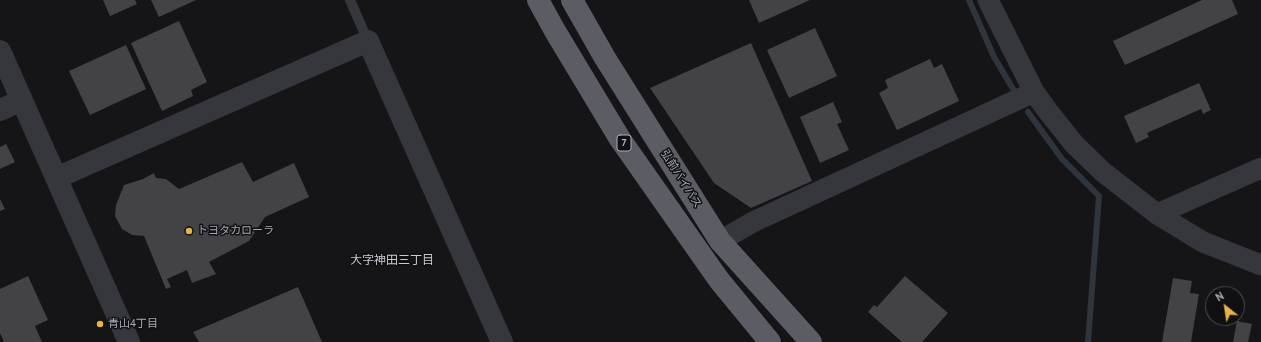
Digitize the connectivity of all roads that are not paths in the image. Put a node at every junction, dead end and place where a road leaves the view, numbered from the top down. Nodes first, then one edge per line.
1 (350, 0) edge
2 (538, 0) edge
3 (572, 0) edge
4 (988, 0) edge
5 (368, 41) junction
6 (0, 51) edge
7 (1034, 92) junction
8 (22, 100) junction
9 (0, 110) edge
10 (1261, 168) edge
11 (56, 178) junction
12 (1157, 214) junction
13 (720, 241) junction
14 (1261, 265) edge
15 (746, 270) junction
16 (719, 280) junction
17 (129, 342) edge
18 (502, 342) edge
19 (758, 342) edge
20 (770, 342) edge
21 (811, 342) edge
22 (823, 342) edge

1 - 5 lane
2 - 16 highway, 7
3 - 13 highway, 弘前バイパス
4 - 7 street
5 - 11 street
5 - 18 street
6 - 8 street
7 - 12 street
7 - 13 street
8 - 9 street
8 - 11 street
10 - 12 street
11 - 17 street
12 - 14 street
13 - 15 highway, 弘前バイパス
15 - 21 highway, 弘前バイパス
15 - 22 highway
16 - 19 highway
16 - 20 highway, 7

